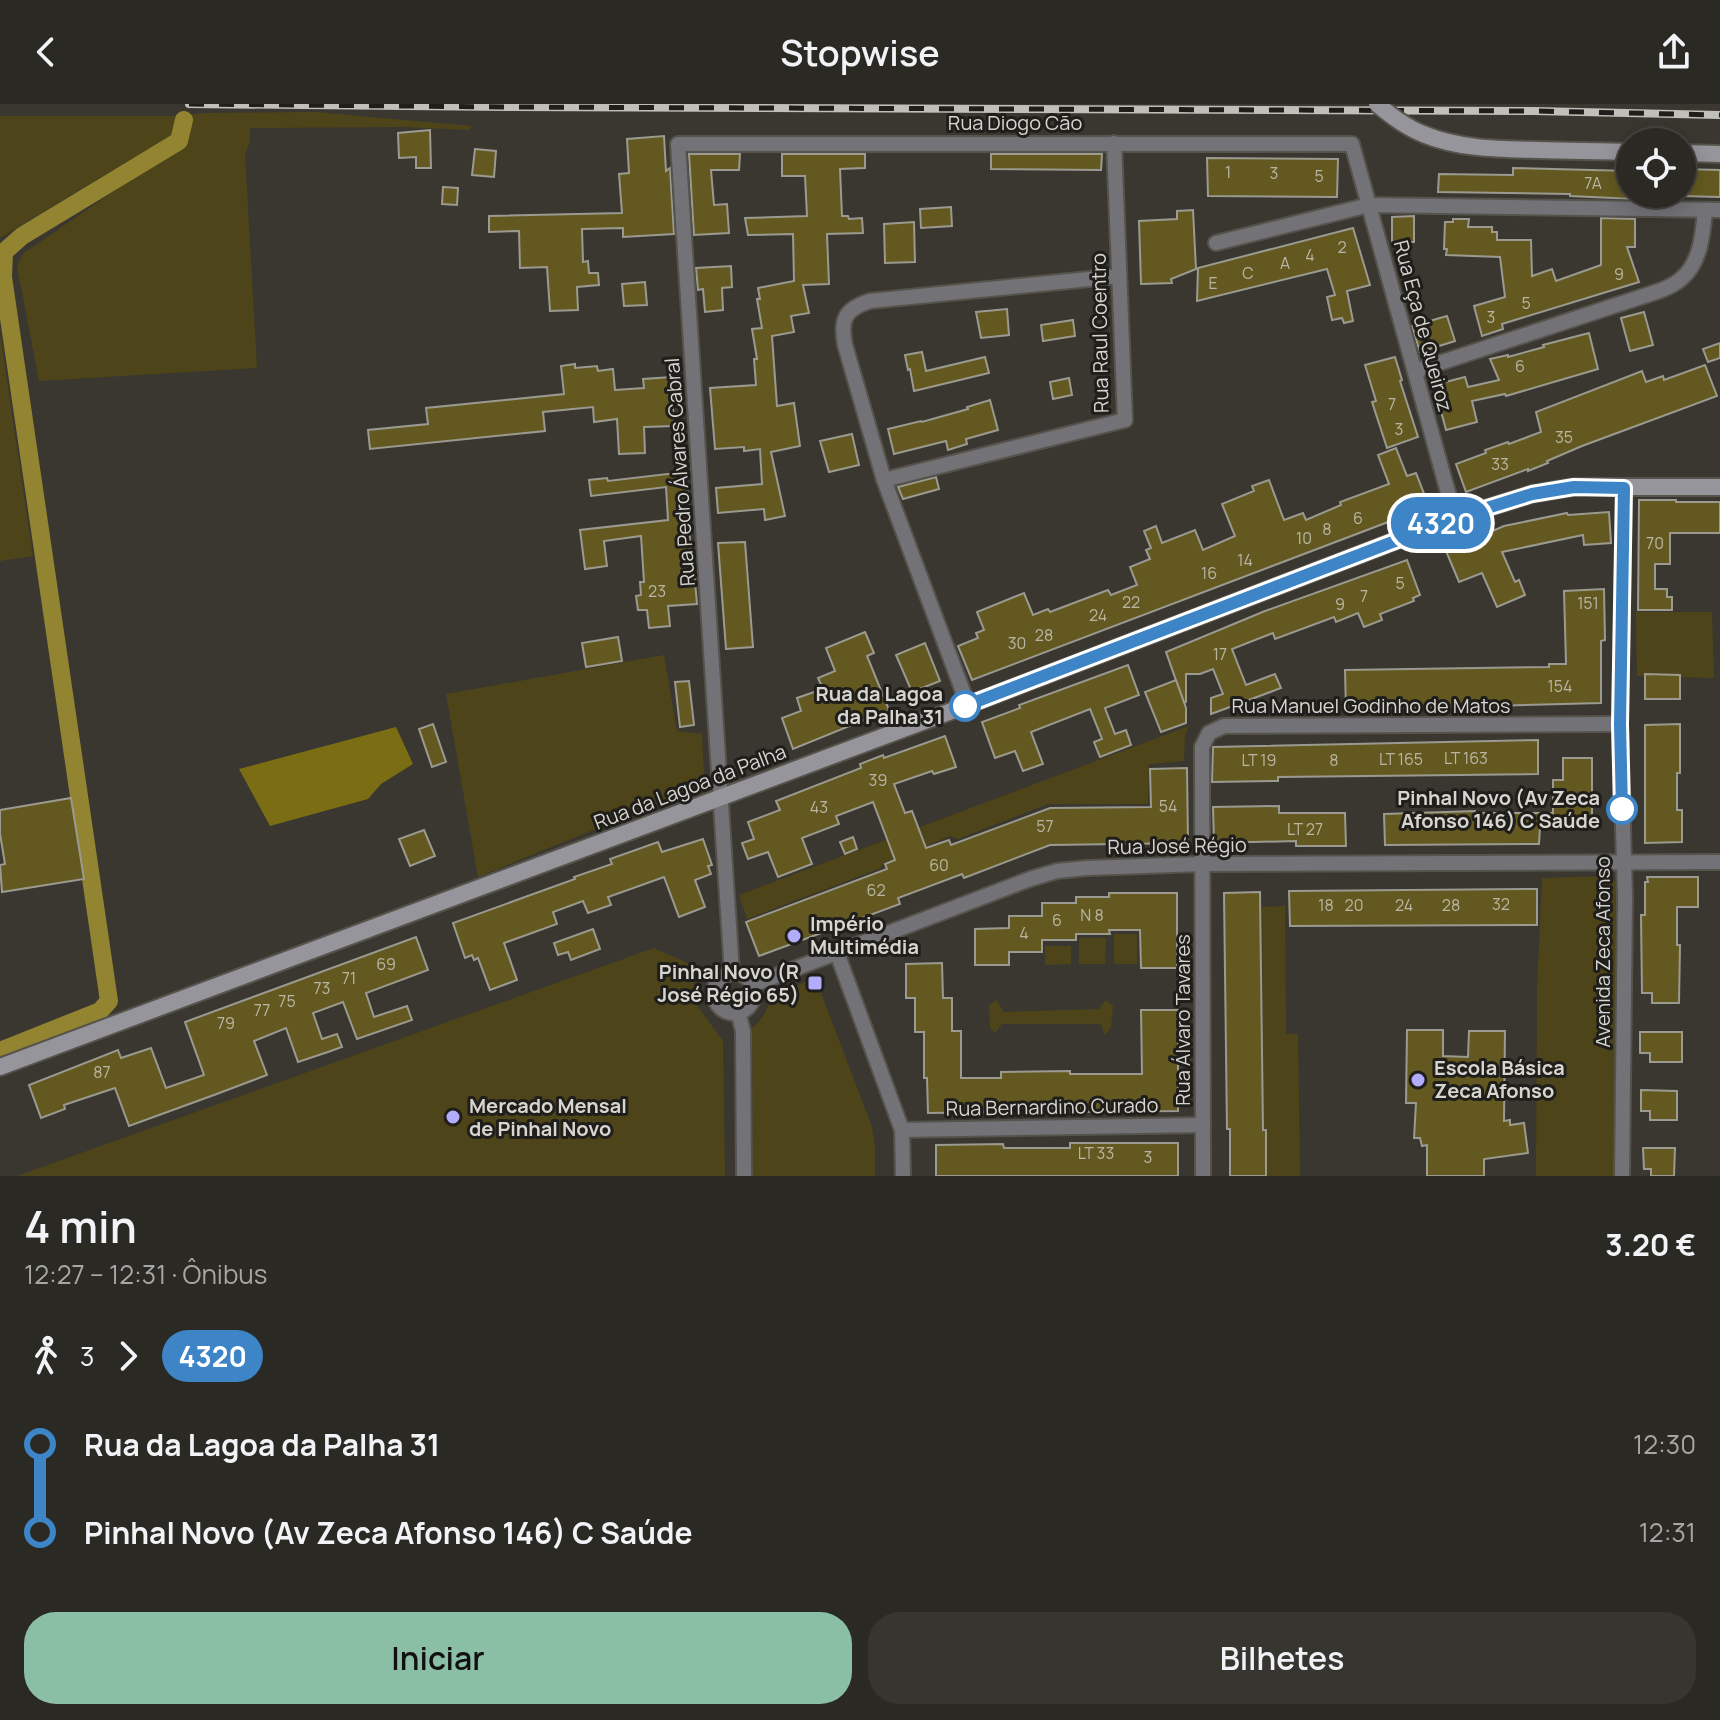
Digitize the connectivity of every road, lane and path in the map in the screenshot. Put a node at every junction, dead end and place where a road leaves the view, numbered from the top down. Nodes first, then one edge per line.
1 (1377, 104) edge
2 (1114, 143) junction
3 (678, 144) joint
4 (1352, 144) joint
5 (1616, 152) edge
6 (1696, 153) edge
7 (1720, 154) edge
8 (1369, 205) junction
9 (1712, 210) edge
10 (1216, 243) dead end
11 (1119, 276) junction
12 (1415, 371) junction
13 (884, 480) junction
14 (1716, 485) edge
15 (1624, 488) junction
16 (1455, 518) junction
17 (968, 705) junction
18 (1620, 724) junction
19 (722, 797) junction
20 (1720, 862) edge
21 (1624, 863) junction
22 (1202, 864) junction
23 (837, 953) junction
24 (732, 973) junction
25 (752, 985) junction
26 (738, 1012) junction
27 (0, 1067) edge
28 (1203, 1125) junction
29 (902, 1130) junction
30 (744, 1176) edge
31 (903, 1176) edge
32 (1203, 1176) edge
33 (1622, 1176) edge

1 - 5 street, bridge
2 - 3 street, Rua Diogo Cão
2 - 4 street, Rua Diogo Cão
2 - 11 street, Rua Raul Coentro
3 - 19 street, Rua Pedro Álvares Cabral
4 - 8 street, Rua Eça de Queiroz
6 - 7 street
8 - 9 street
8 - 10 street
8 - 12 street, Rua Eça de Queiroz
9 - 12 street
11 - 13 street, Rua Raul Coentro
11 - 13 street
12 - 16 street, Rua Eça de Queiroz
13 - 17 street
14 - 15 street, Rua da Lagoa da Palha
15 - 16 street, Rua da Lagoa da Palha
15 - 18 street, Avenida Zeca Afonso
16 - 17 street, Rua da Lagoa da Palha
17 - 19 street, Rua da Lagoa da Palha
18 - 21 street, Avenida Zeca Afonso
18 - 22 street, Rua Manuel Godinho de Matos
19 - 24 street, Rua Pedro Álvares Cabral
19 - 27 street, Rua da Lagoa da Palha
20 - 21 street, Rua José Régio
21 - 22 street, Rua José Régio
21 - 33 street, Avenida Zeca Afonso
22 - 23 street, Rua José Régio
22 - 28 street, Rua Álvaro Tavares
23 - 25 street, Rua José Régio
23 - 29 street
24 - 25 street
24 - 26 street
25 - 26 street
26 - 30 street
28 - 29 street, Rua Bernardino Curado
28 - 32 street, Rua Álvaro Tavares
29 - 31 street

